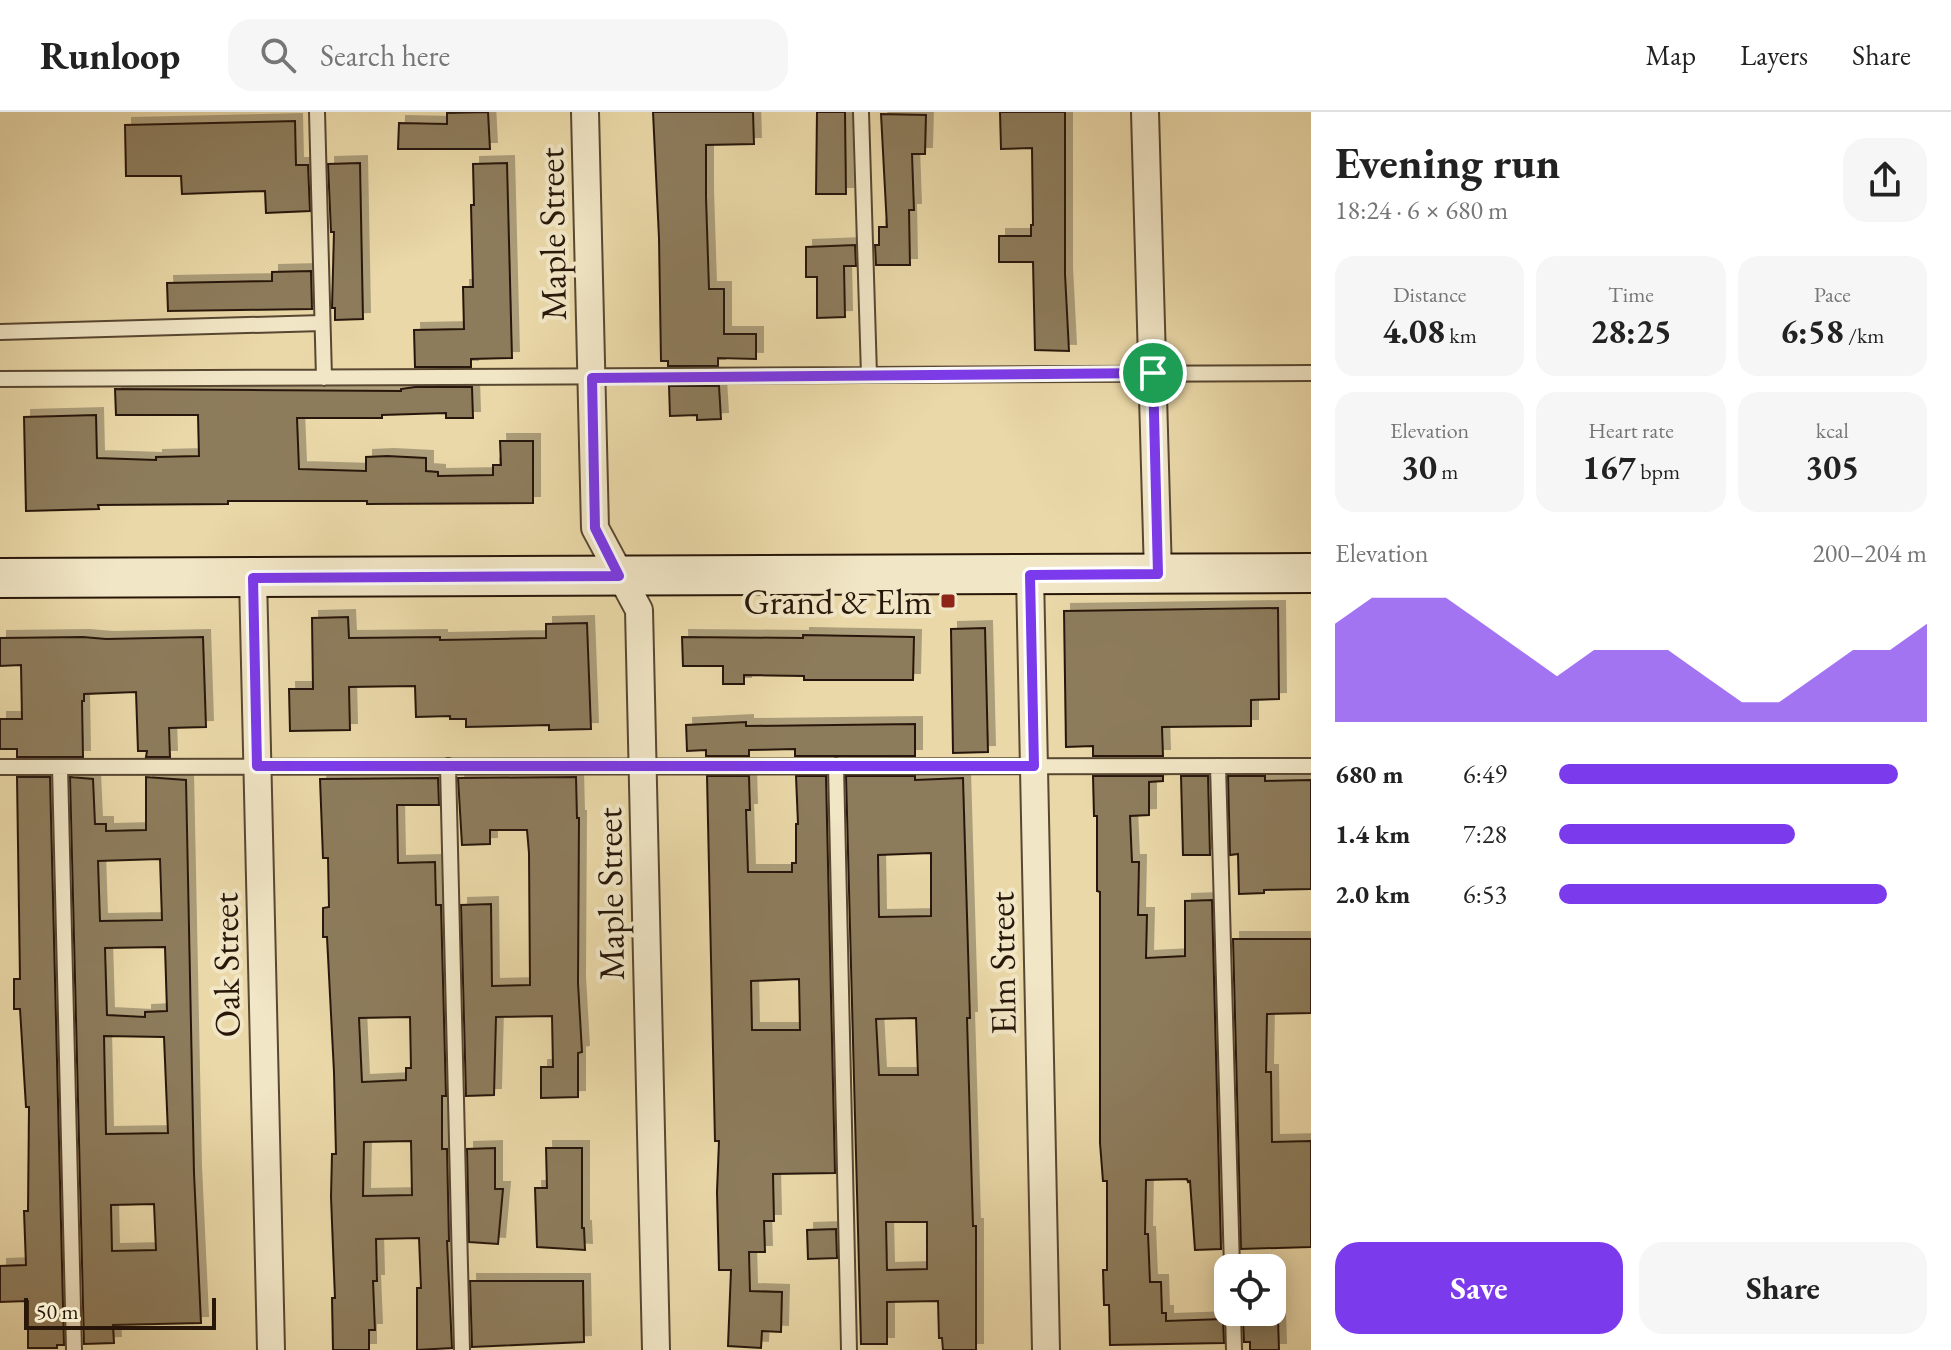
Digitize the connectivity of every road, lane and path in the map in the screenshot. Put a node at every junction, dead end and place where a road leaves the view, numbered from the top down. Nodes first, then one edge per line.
1 (317, 112) edge
2 (585, 112) edge
3 (861, 112) edge
4 (1145, 112) edge
5 (322, 323) junction
6 (0, 332) edge
7 (1153, 373) junction
8 (1311, 373) edge
9 (869, 375) junction
10 (324, 378) junction
11 (592, 378) junction
12 (0, 379) edge
13 (1311, 573) edge
14 (1158, 574) junction
15 (1030, 575) junction
16 (619, 576) junction
17 (0, 578) edge
18 (253, 578) junction
19 (257, 766) junction
20 (448, 766) junction
21 (643, 766) junction
22 (836, 766) junction
23 (1034, 766) junction
24 (1218, 766) junction
25 (1311, 766) edge
26 (0, 767) edge
27 (60, 767) junction
28 (1232, 1254) edge
29 (1233, 1326) edge
30 (74, 1350) edge
31 (271, 1350) edge
32 (462, 1350) edge
33 (656, 1350) edge
34 (849, 1350) edge
35 (1046, 1350) edge
36 (1234, 1350) edge

1 - 5 lane
2 - 11 street, Maple Street
3 - 9 lane
4 - 7 street
5 - 6 lane
5 - 10 lane
7 - 8 lane
7 - 9 lane
7 - 14 street
9 - 11 lane
10 - 11 lane
10 - 12 lane
11 - 16 street, Maple Street
13 - 14 main road
14 - 15 main road
15 - 16 main road
15 - 23 street, Elm Street
16 - 18 main road
16 - 21 street, Maple Street
17 - 18 main road
18 - 19 street, Oak Street
19 - 20 lane
19 - 27 lane
19 - 31 street, Oak Street
20 - 21 lane
20 - 32 lane
21 - 22 lane
21 - 33 street, Maple Street
22 - 23 lane
22 - 34 lane
23 - 24 lane
23 - 35 street, Elm Street
24 - 25 lane
24 - 28 lane
26 - 27 lane
27 - 30 lane
29 - 36 lane

